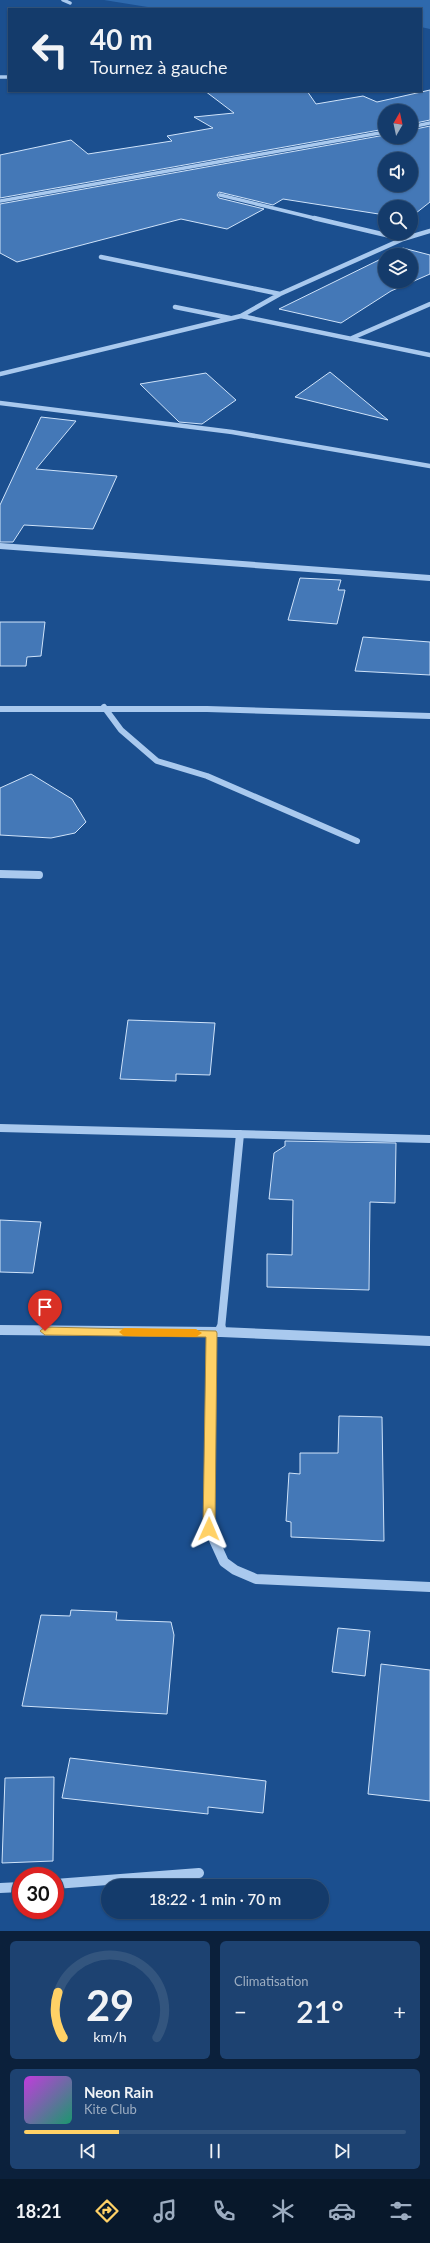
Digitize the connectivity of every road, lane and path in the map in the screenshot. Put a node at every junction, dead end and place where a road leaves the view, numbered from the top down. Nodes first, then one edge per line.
1 (63, 0) edge
2 (70, 3) dead end
3 (430, 123) edge
4 (418, 126) edge
5 (378, 133) edge
6 (220, 196) dead end
7 (0, 201) edge
8 (430, 231) edge
9 (378, 234) edge
10 (418, 235) edge
11 (403, 240) edge
12 (101, 257) dead end
13 (280, 294) junction
14 (430, 304) edge
15 (175, 307) dead end
16 (241, 316) junction
17 (232, 318) junction
18 (352, 338) junction
19 (430, 355) edge
20 (0, 374) edge
21 (0, 403) edge
22 (430, 466) edge
23 (0, 546) edge
24 (430, 578) edge
25 (104, 707) junction
26 (0, 709) edge
27 (430, 716) edge
28 (357, 841) dead end
29 (0, 874) edge
30 (39, 875) dead end
31 (0, 1128) edge
32 (240, 1134) junction
33 (430, 1139) edge
34 (0, 1330) edge
35 (221, 1332) junction
36 (212, 1333) junction
37 (430, 1341) edge
38 (430, 1587) edge
39 (199, 1873) dead end
40 (64, 1883) edge
41 (12, 1887) edge
42 (0, 1888) edge

1 - 2 street
3 - 4 street
5 - 7 street
6 - 9 street
8 - 10 street
11 - 13 street
12 - 13 street
13 - 16 street
14 - 18 street
15 - 17 street
16 - 17 street
16 - 18 street
17 - 20 street
18 - 19 street
21 - 22 street
23 - 24 street
25 - 26 street
25 - 27 street
25 - 28 street
29 - 30 street
31 - 32 street
32 - 33 street
32 - 35 street
34 - 36 street
35 - 36 street
35 - 37 street
36 - 38 street
39 - 40 street
41 - 42 street

